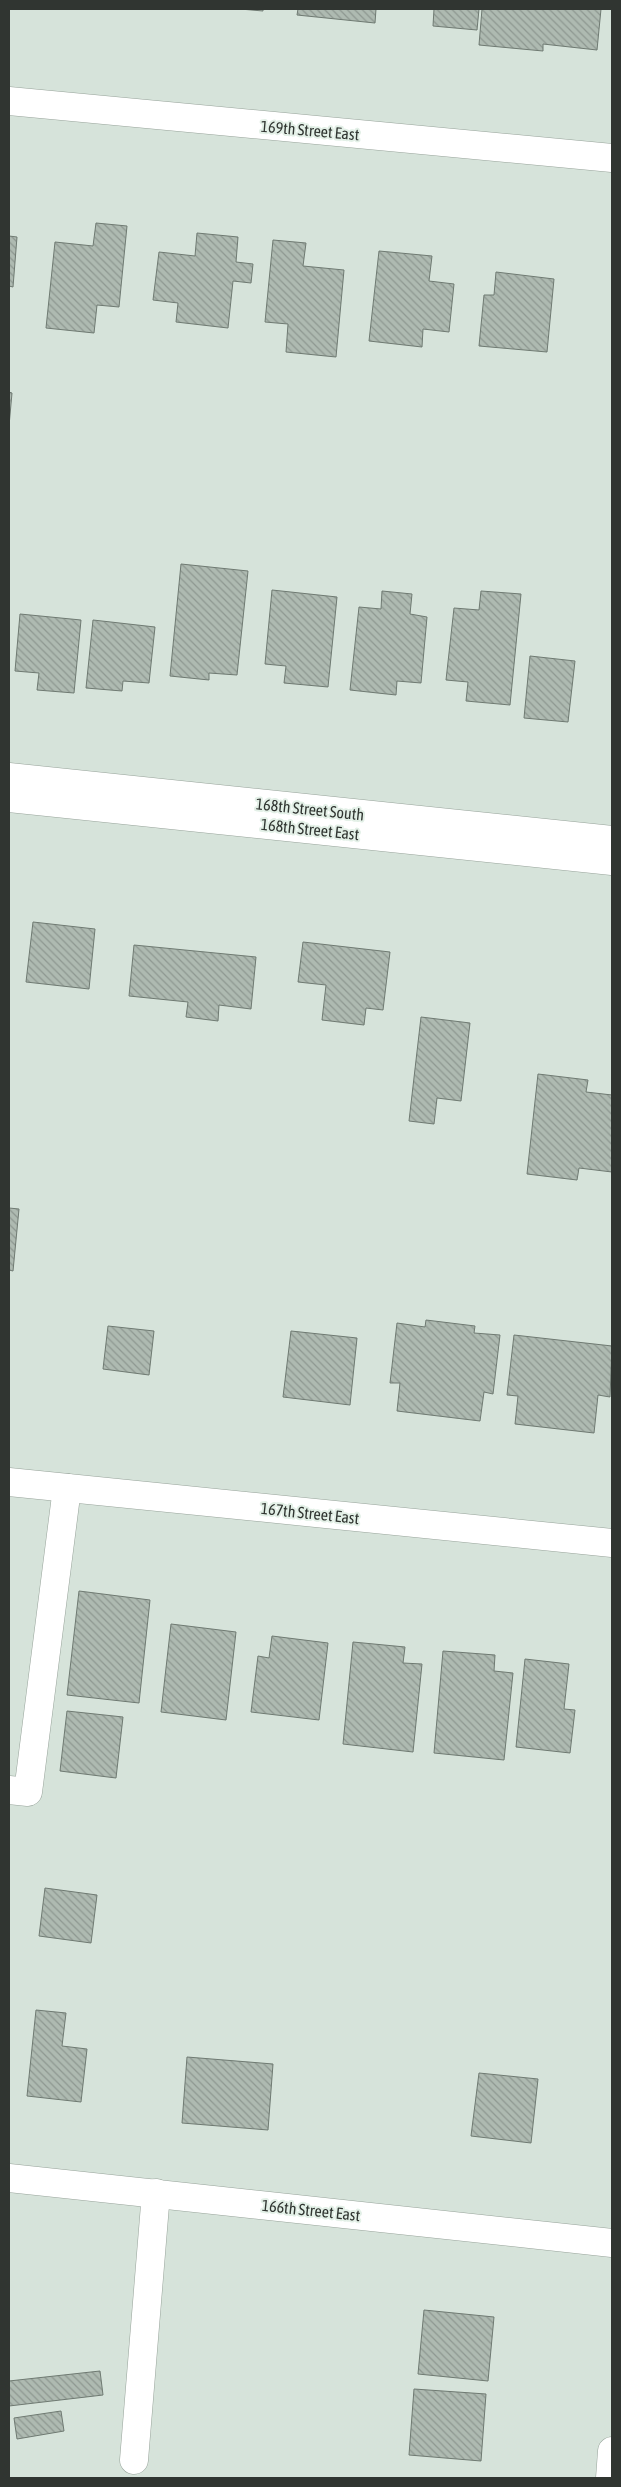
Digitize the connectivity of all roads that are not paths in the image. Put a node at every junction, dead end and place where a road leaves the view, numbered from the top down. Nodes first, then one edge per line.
1 (9, 101) edge
2 (612, 158) edge
3 (9, 777) edge
4 (9, 798) edge
5 (612, 840) edge
6 (612, 861) edge
7 (9, 1482) edge
8 (67, 1488) junction
9 (612, 1543) edge
10 (9, 1790) edge
11 (9, 2178) edge
12 (156, 2193) junction
13 (612, 2243) edge
14 (612, 2451) edge
15 (134, 2460) dead end
16 (610, 2478) edge

1 - 2 street, 169th Street East
3 - 5 street, 168th Street South
4 - 6 street, 168th Street East
7 - 8 street, 167th Street East
8 - 9 street, 167th Street East
8 - 10 street
11 - 12 street, 166th Street East
12 - 13 street, 166th Street East
12 - 15 street
14 - 16 street

